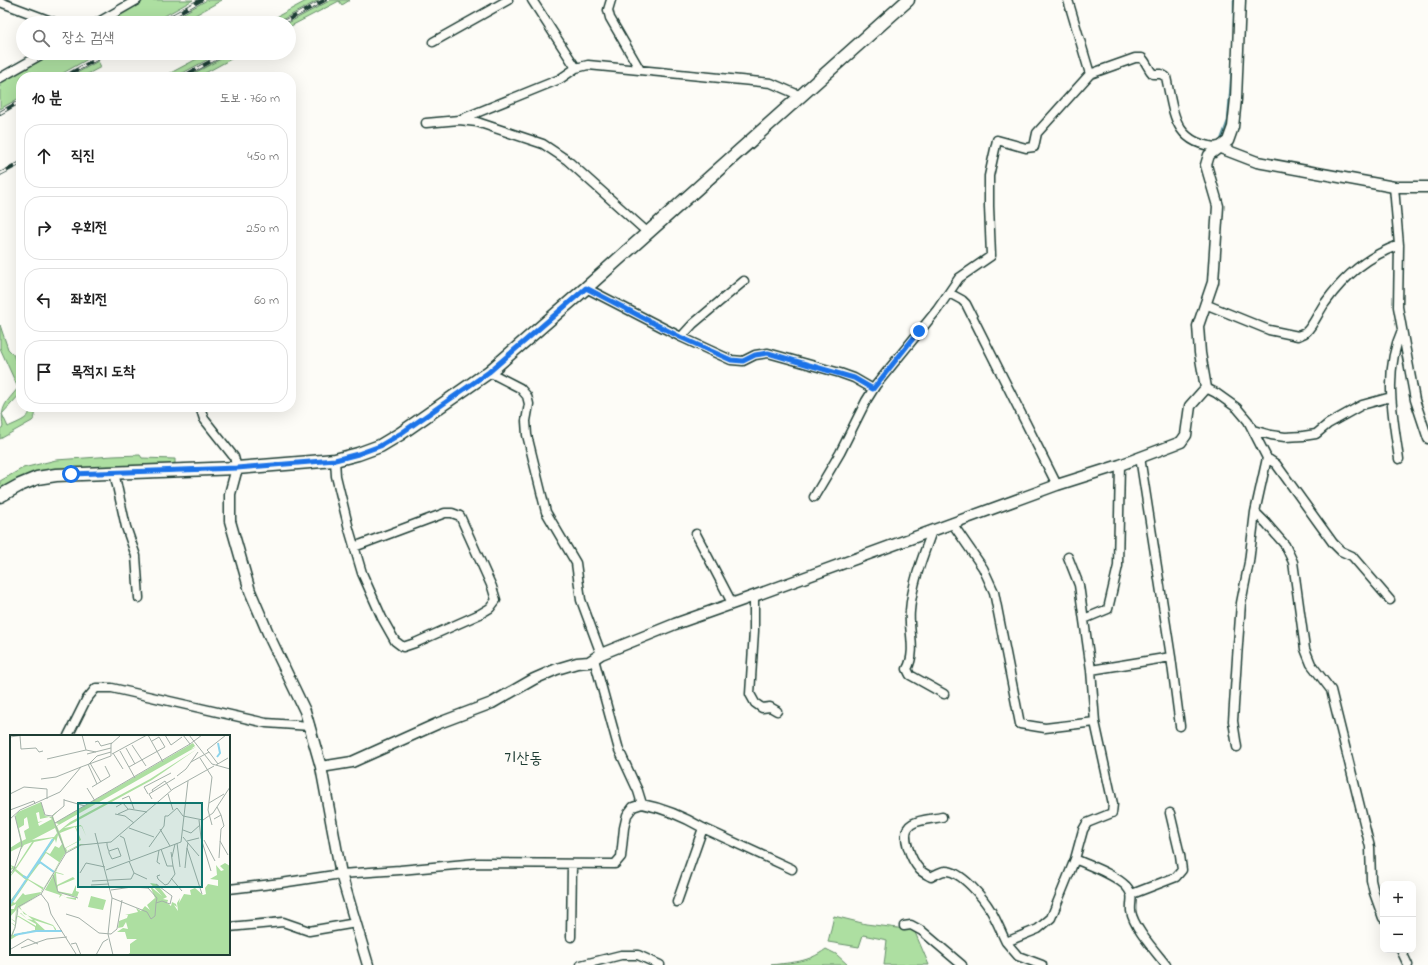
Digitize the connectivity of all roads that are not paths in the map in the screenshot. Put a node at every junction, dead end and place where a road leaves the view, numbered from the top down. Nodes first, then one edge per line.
1 (137, 0) edge
2 (508, 0) edge
3 (532, 0) edge
4 (611, 0) edge
5 (908, 0) edge
6 (1068, 0) edge
7 (1240, 0) edge
8 (0, 2) edge
9 (37, 16) edge
10 (109, 16) edge
11 (434, 42) dead end
12 (32, 60) edge
13 (576, 68) junction
14 (640, 70) junction
15 (1090, 74) junction
16 (0, 78) edge
17 (801, 96) junction
18 (459, 120) junction
19 (426, 123) dead end
20 (1218, 148) junction
21 (1394, 187) junction
22 (1428, 187) edge
23 (647, 232) junction
24 (1399, 245) junction
25 (744, 281) dead end
26 (586, 288) junction
27 (949, 293) junction
28 (1205, 304) junction
29 (1402, 330) junction
30 (680, 337) junction
31 (489, 372) junction
32 (1206, 388) junction
33 (873, 389) junction
34 (1391, 398) junction
35 (1415, 400) junction
36 (202, 412) edge
37 (1428, 417) edge
38 (1253, 430) junction
39 (1428, 439) edge
40 (1140, 457) junction
41 (1266, 458) junction
42 (1399, 459) dead end
43 (335, 460) junction
44 (1120, 464) junction
45 (237, 468) junction
46 (114, 472) junction
47 (1057, 485) junction
48 (0, 496) edge
49 (814, 497) dead end
50 (1255, 512) junction
51 (952, 523) junction
52 (932, 531) junction
53 (696, 534) dead end
54 (354, 547) junction
55 (1068, 558) dead end
56 (754, 596) junction
57 (138, 598) dead end
58 (1390, 600) dead end
59 (732, 603) junction
60 (1084, 619) junction
61 (598, 656) junction
62 (1171, 657) junction
63 (1091, 670) junction
64 (944, 694) dead end
65 (777, 711) dead end
66 (1096, 722) junction
67 (310, 726) junction
68 (1180, 726) dead end
69 (68, 735) edge
70 (1237, 747) dead end
71 (320, 767) junction
72 (642, 804) junction
73 (1170, 813) dead end
74 (942, 818) dead end
75 (703, 828) junction
76 (1075, 859) junction
77 (572, 864) junction
78 (792, 869) dead end
79 (341, 874) junction
80 (230, 889) edge
81 (1132, 894) junction
82 (678, 902) dead end
83 (1383, 917) edge
84 (356, 923) junction
85 (904, 926) dead end
86 (230, 927) edge
87 (571, 938) dead end
88 (1006, 942) junction
89 (1402, 953) edge
90 (368, 965) edge
91 (581, 965) edge
92 (660, 965) edge
93 (962, 965) edge
94 (1042, 965) edge
95 (1166, 965) edge
96 (1408, 965) edge

1 - 10 street
2 - 11 street
3 - 13 street
4 - 14 street
5 - 17 main road
6 - 15 street
7 - 20 street
8 - 9 street
12 - 16 street
13 - 14 street
13 - 18 street
14 - 17 street
15 - 20 street
15 - 27 street
17 - 23 main road
18 - 19 street
18 - 23 street
20 - 21 street
20 - 28 street
21 - 22 street
21 - 24 street
23 - 26 main road
24 - 28 street
24 - 29 street
25 - 30 street
26 - 30 street
26 - 31 main road
27 - 33 street
27 - 47 street
28 - 32 street
29 - 34 street
29 - 35 street
30 - 33 street
31 - 43 main road
31 - 61 street
32 - 38 street
32 - 40 street
33 - 49 street
34 - 38 street
34 - 42 street
35 - 37 street
35 - 39 street
36 - 45 street
38 - 41 street
40 - 44 street
40 - 62 street
41 - 50 street
41 - 58 street
43 - 45 main road
43 - 54 street
44 - 47 street
44 - 60 street
45 - 46 main road
45 - 67 street
46 - 48 main road
46 - 57 street
47 - 51 street
50 - 70 street
50 - 83 street
51 - 52 street
51 - 66 street
52 - 56 street
52 - 64 street
53 - 59 street
54 - 54 street
55 - 60 street
56 - 59 street
56 - 65 street
59 - 61 street
60 - 63 street
61 - 71 street
61 - 72 street
62 - 63 street
62 - 68 street
63 - 66 street
66 - 76 street
67 - 69 street
67 - 71 street
71 - 79 street
72 - 75 street
72 - 77 street
73 - 81 street
74 - 88 street
75 - 78 street
75 - 82 street
76 - 81 street
76 - 88 street
77 - 79 street
77 - 87 street
79 - 80 street
79 - 84 street
81 - 95 street
84 - 86 street
84 - 90 street
85 - 93 street
88 - 94 street
89 - 96 street
91 - 92 street

